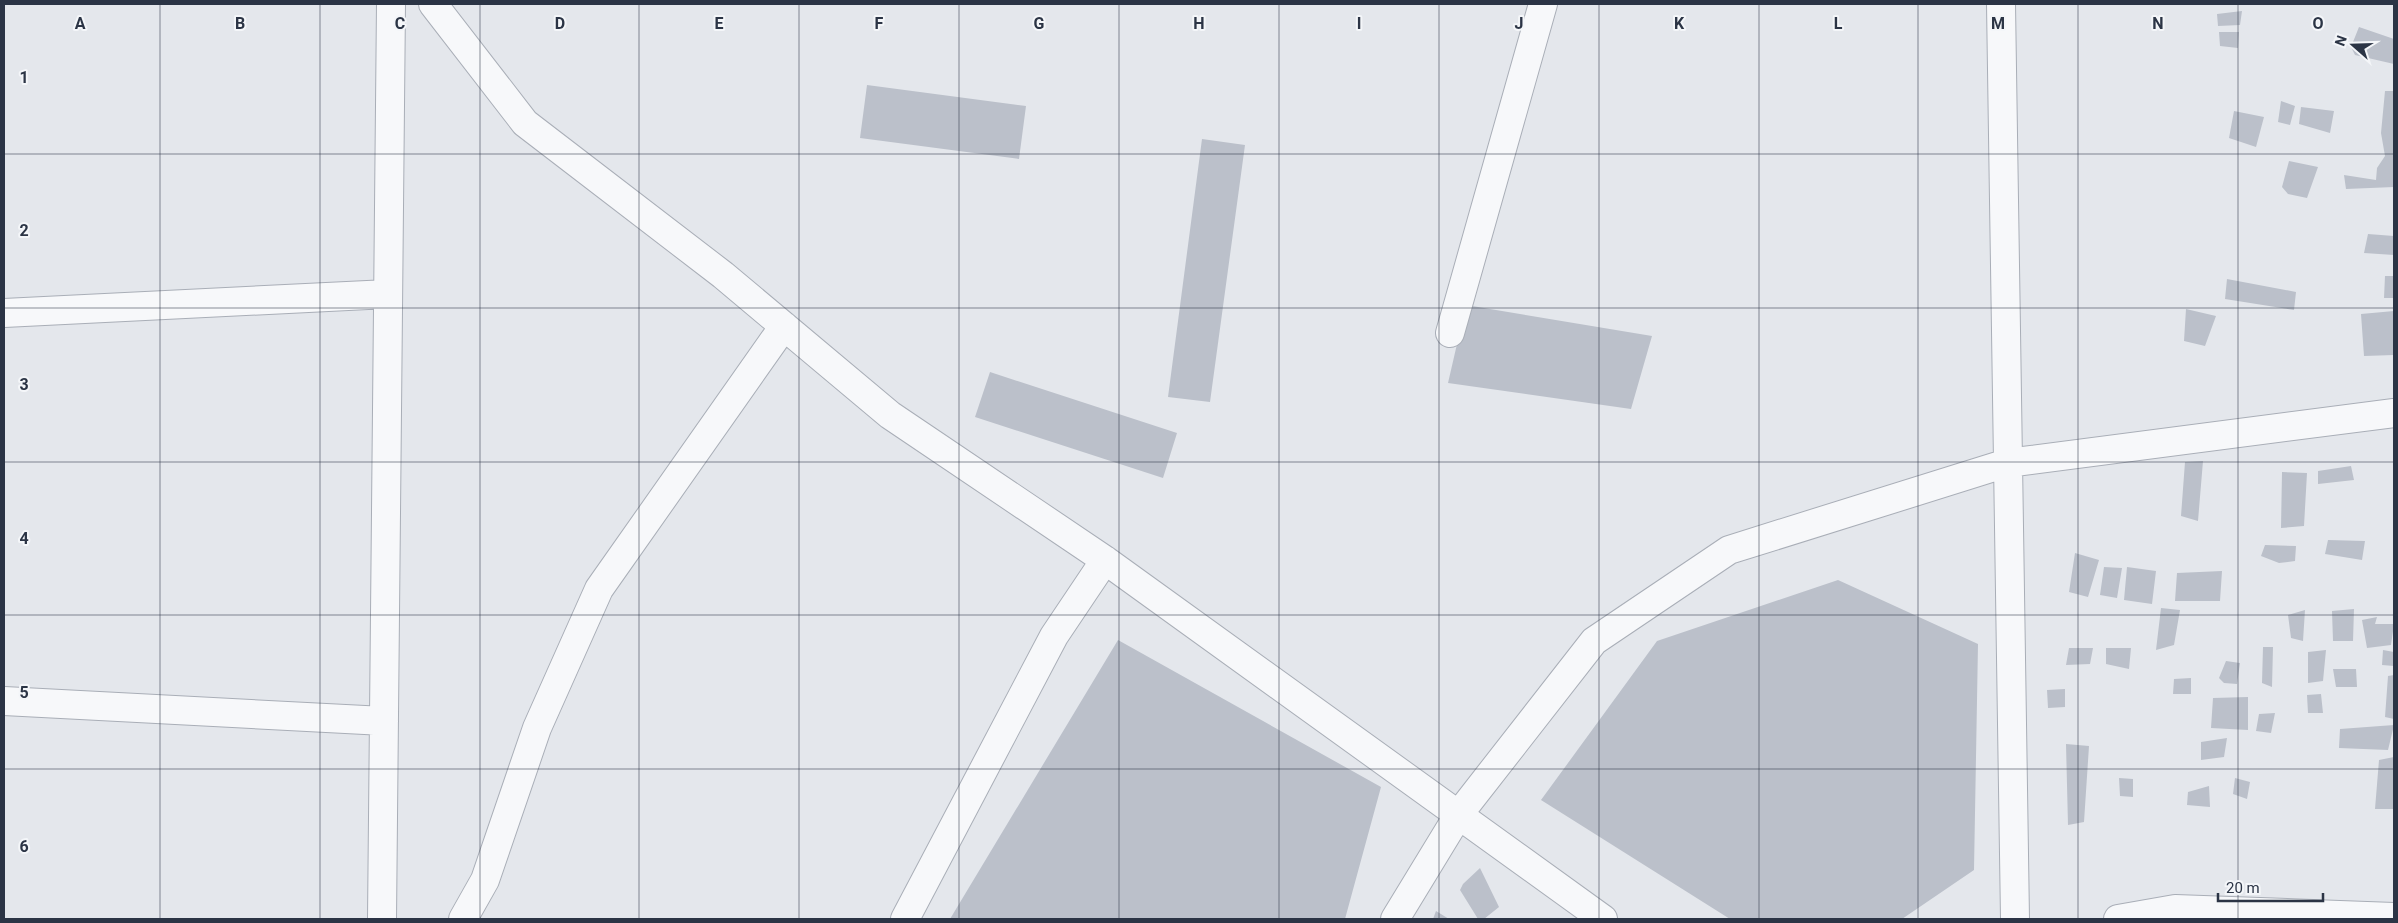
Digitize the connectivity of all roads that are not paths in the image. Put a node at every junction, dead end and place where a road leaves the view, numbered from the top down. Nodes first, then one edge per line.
1 (391, 4) edge
2 (433, 4) edge
3 (1543, 4) edge
4 (2001, 4) edge
5 (388, 294) junction
6 (4, 313) edge
7 (784, 326) junction
8 (1450, 333) dead end
9 (2394, 413) edge
10 (2007, 463) junction
11 (1105, 560) junction
12 (4, 701) edge
13 (384, 721) junction
14 (1459, 814) junction
15 (2394, 917) edge
16 (382, 919) edge
17 (463, 919) edge
18 (905, 919) edge
19 (1395, 919) edge
20 (1603, 919) edge
21 (2015, 919) edge
22 (2118, 919) edge

1 - 5 street
2 - 7 street
3 - 8 street
4 - 10 street
5 - 6 street
5 - 13 street
7 - 11 street
7 - 17 street
9 - 10 street
10 - 14 street
10 - 21 street
11 - 14 street
11 - 18 street
12 - 13 street
13 - 16 street
14 - 19 street
14 - 20 street
15 - 22 street

